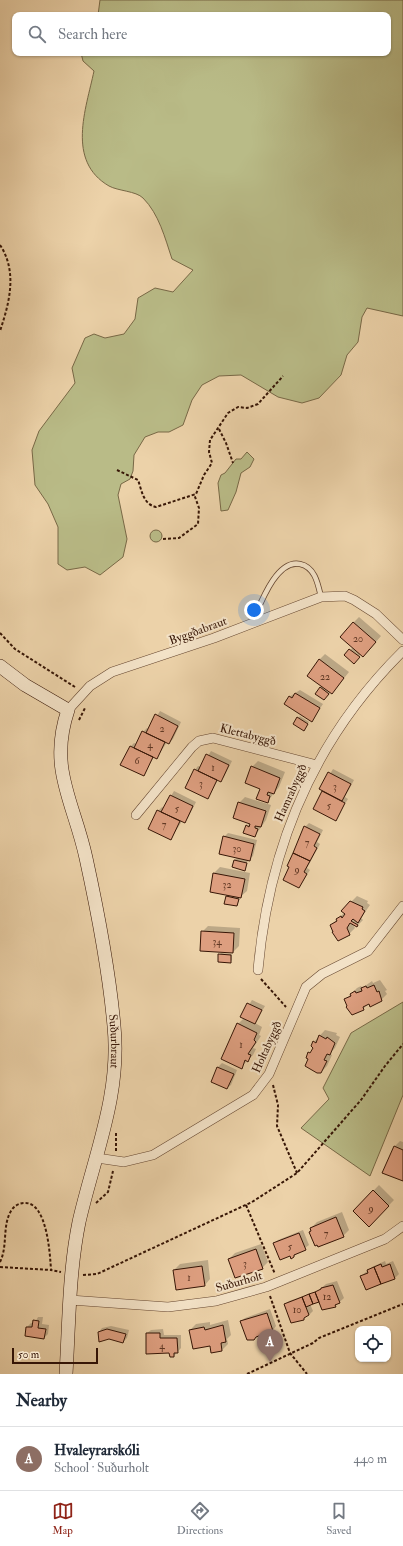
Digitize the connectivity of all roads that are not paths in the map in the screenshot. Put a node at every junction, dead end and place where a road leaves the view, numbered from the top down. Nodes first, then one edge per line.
1 (321, 596) junction
2 (252, 624) junction
3 (403, 640) edge
4 (403, 651) edge
5 (0, 666) edge
6 (68, 710) junction
7 (317, 765) junction
8 (136, 815) dead end
9 (403, 906) edge
10 (258, 970) road end
11 (97, 1158) junction
12 (403, 1226) edge
13 (70, 1300) junction
14 (66, 1374) edge

1 - 2 street, Byggðabraut
1 - 2 lane
1 - 3 street, Byggðabraut
2 - 6 street, Byggðabraut
4 - 7 street, Hamrabyggð
5 - 6 street
6 - 11 street, Suðurbraut
7 - 8 street, Klettabyggð
7 - 10 street, Hamrabyggð
9 - 11 street, Holtabyggð
11 - 13 street, Suðurbraut
12 - 13 street, Suðurholt
13 - 14 street, Suðurbraut

